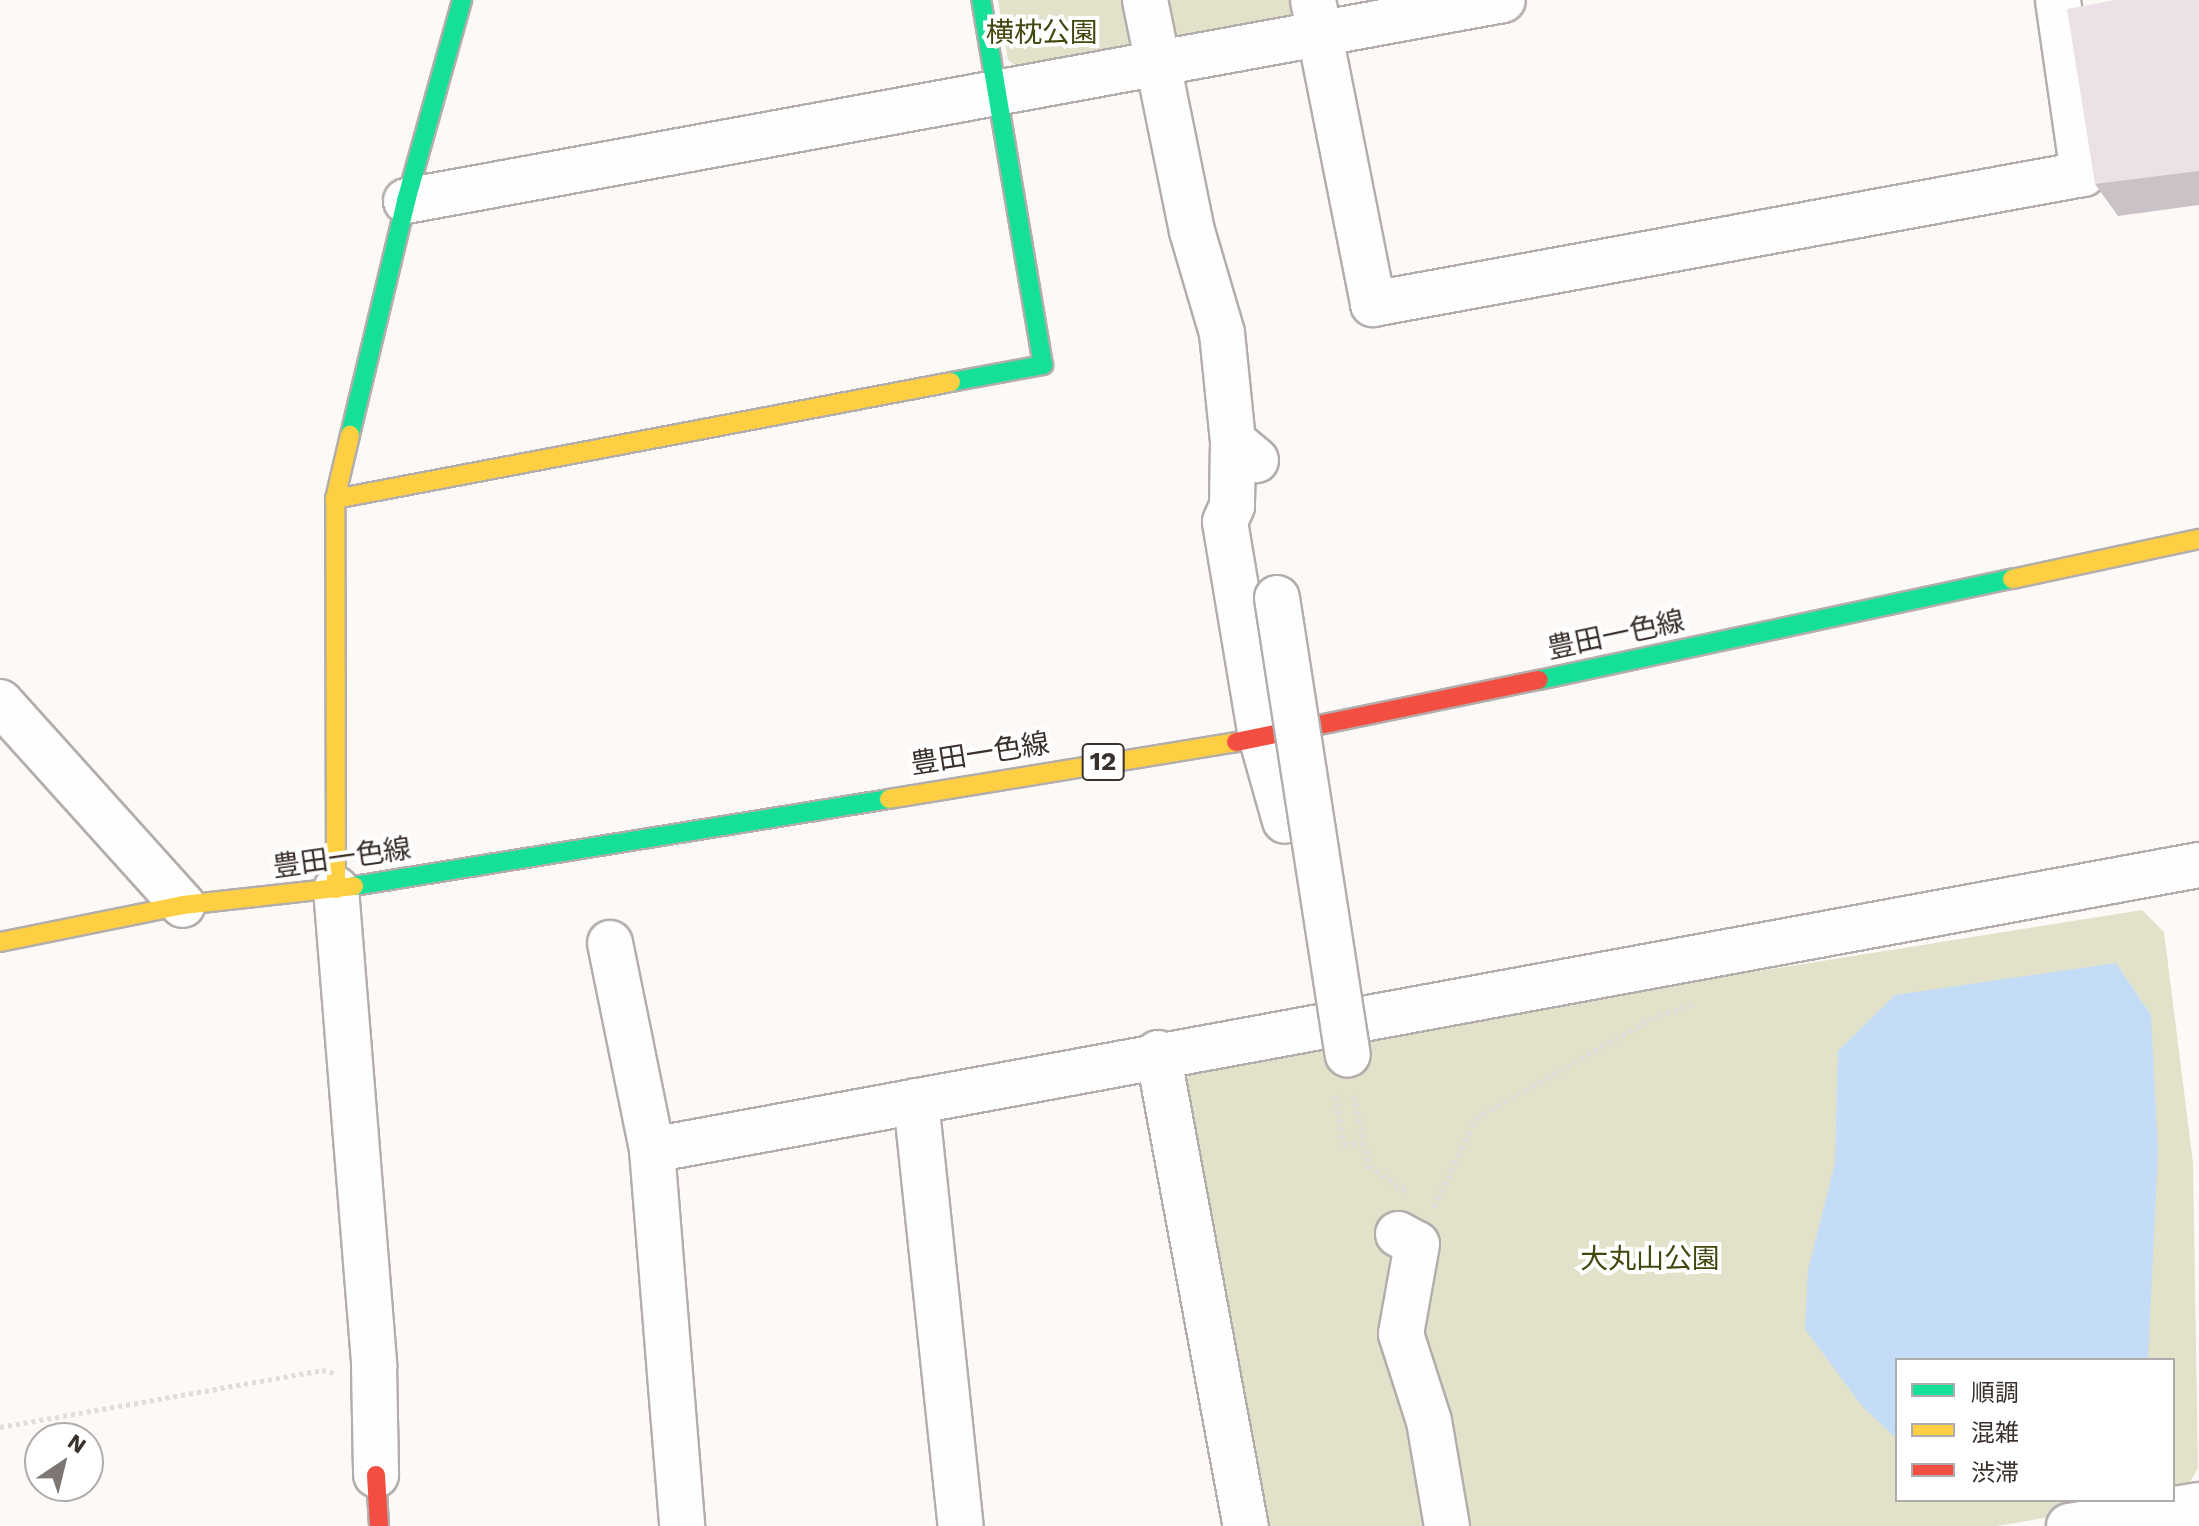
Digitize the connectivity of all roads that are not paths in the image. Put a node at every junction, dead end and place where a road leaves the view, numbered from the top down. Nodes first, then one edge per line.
1 (462, 0) edge
2 (981, 0) edge
3 (1145, 0) edge
4 (1503, 0) edge
5 (2058, 0) edge
6 (1316, 17) edge
7 (1155, 64) junction
8 (1000, 92) junction
9 (406, 201) junction
10 (335, 499) junction
11 (2199, 539) edge
12 (1277, 598) dead end
13 (0, 702) edge
14 (1261, 736) junction
15 (1285, 821) dead end
16 (2199, 865) edge
17 (336, 889) junction
18 (183, 905) junction
19 (0, 942) edge
20 (610, 943) dead end
21 (1158, 1053) junction
22 (1341, 1074) road end
23 (916, 1101) junction
24 (652, 1150) junction
25 (1407, 1239) road end
26 (376, 1475) joint
27 (2199, 1505) edge
28 (379, 1526) edge
29 (682, 1526) edge
30 (961, 1526) edge
31 (1246, 1526) edge
32 (1447, 1526) edge
33 (2069, 1526) edge

1 - 9 main road
2 - 8 main road
3 - 7 street
4 - 6 street
5 - 6 street
6 - 7 street
7 - 8 street
7 - 14 street
8 - 9 street
8 - 10 main road
9 - 10 main road
10 - 17 main road
11 - 14 main road, 豊田一色線 / 12
12 - 22 street, bridge
13 - 18 street
14 - 15 street
14 - 17 main road, 豊田一色線 / 12
16 - 21 street
17 - 18 main road, 豊田一色線 / 12
17 - 26 street
18 - 19 main road, 豊田一色線 / 12
20 - 24 street
21 - 23 street
21 - 31 street
23 - 24 street
23 - 30 street
24 - 29 street
25 - 32 street
26 - 28 main road
27 - 33 street

